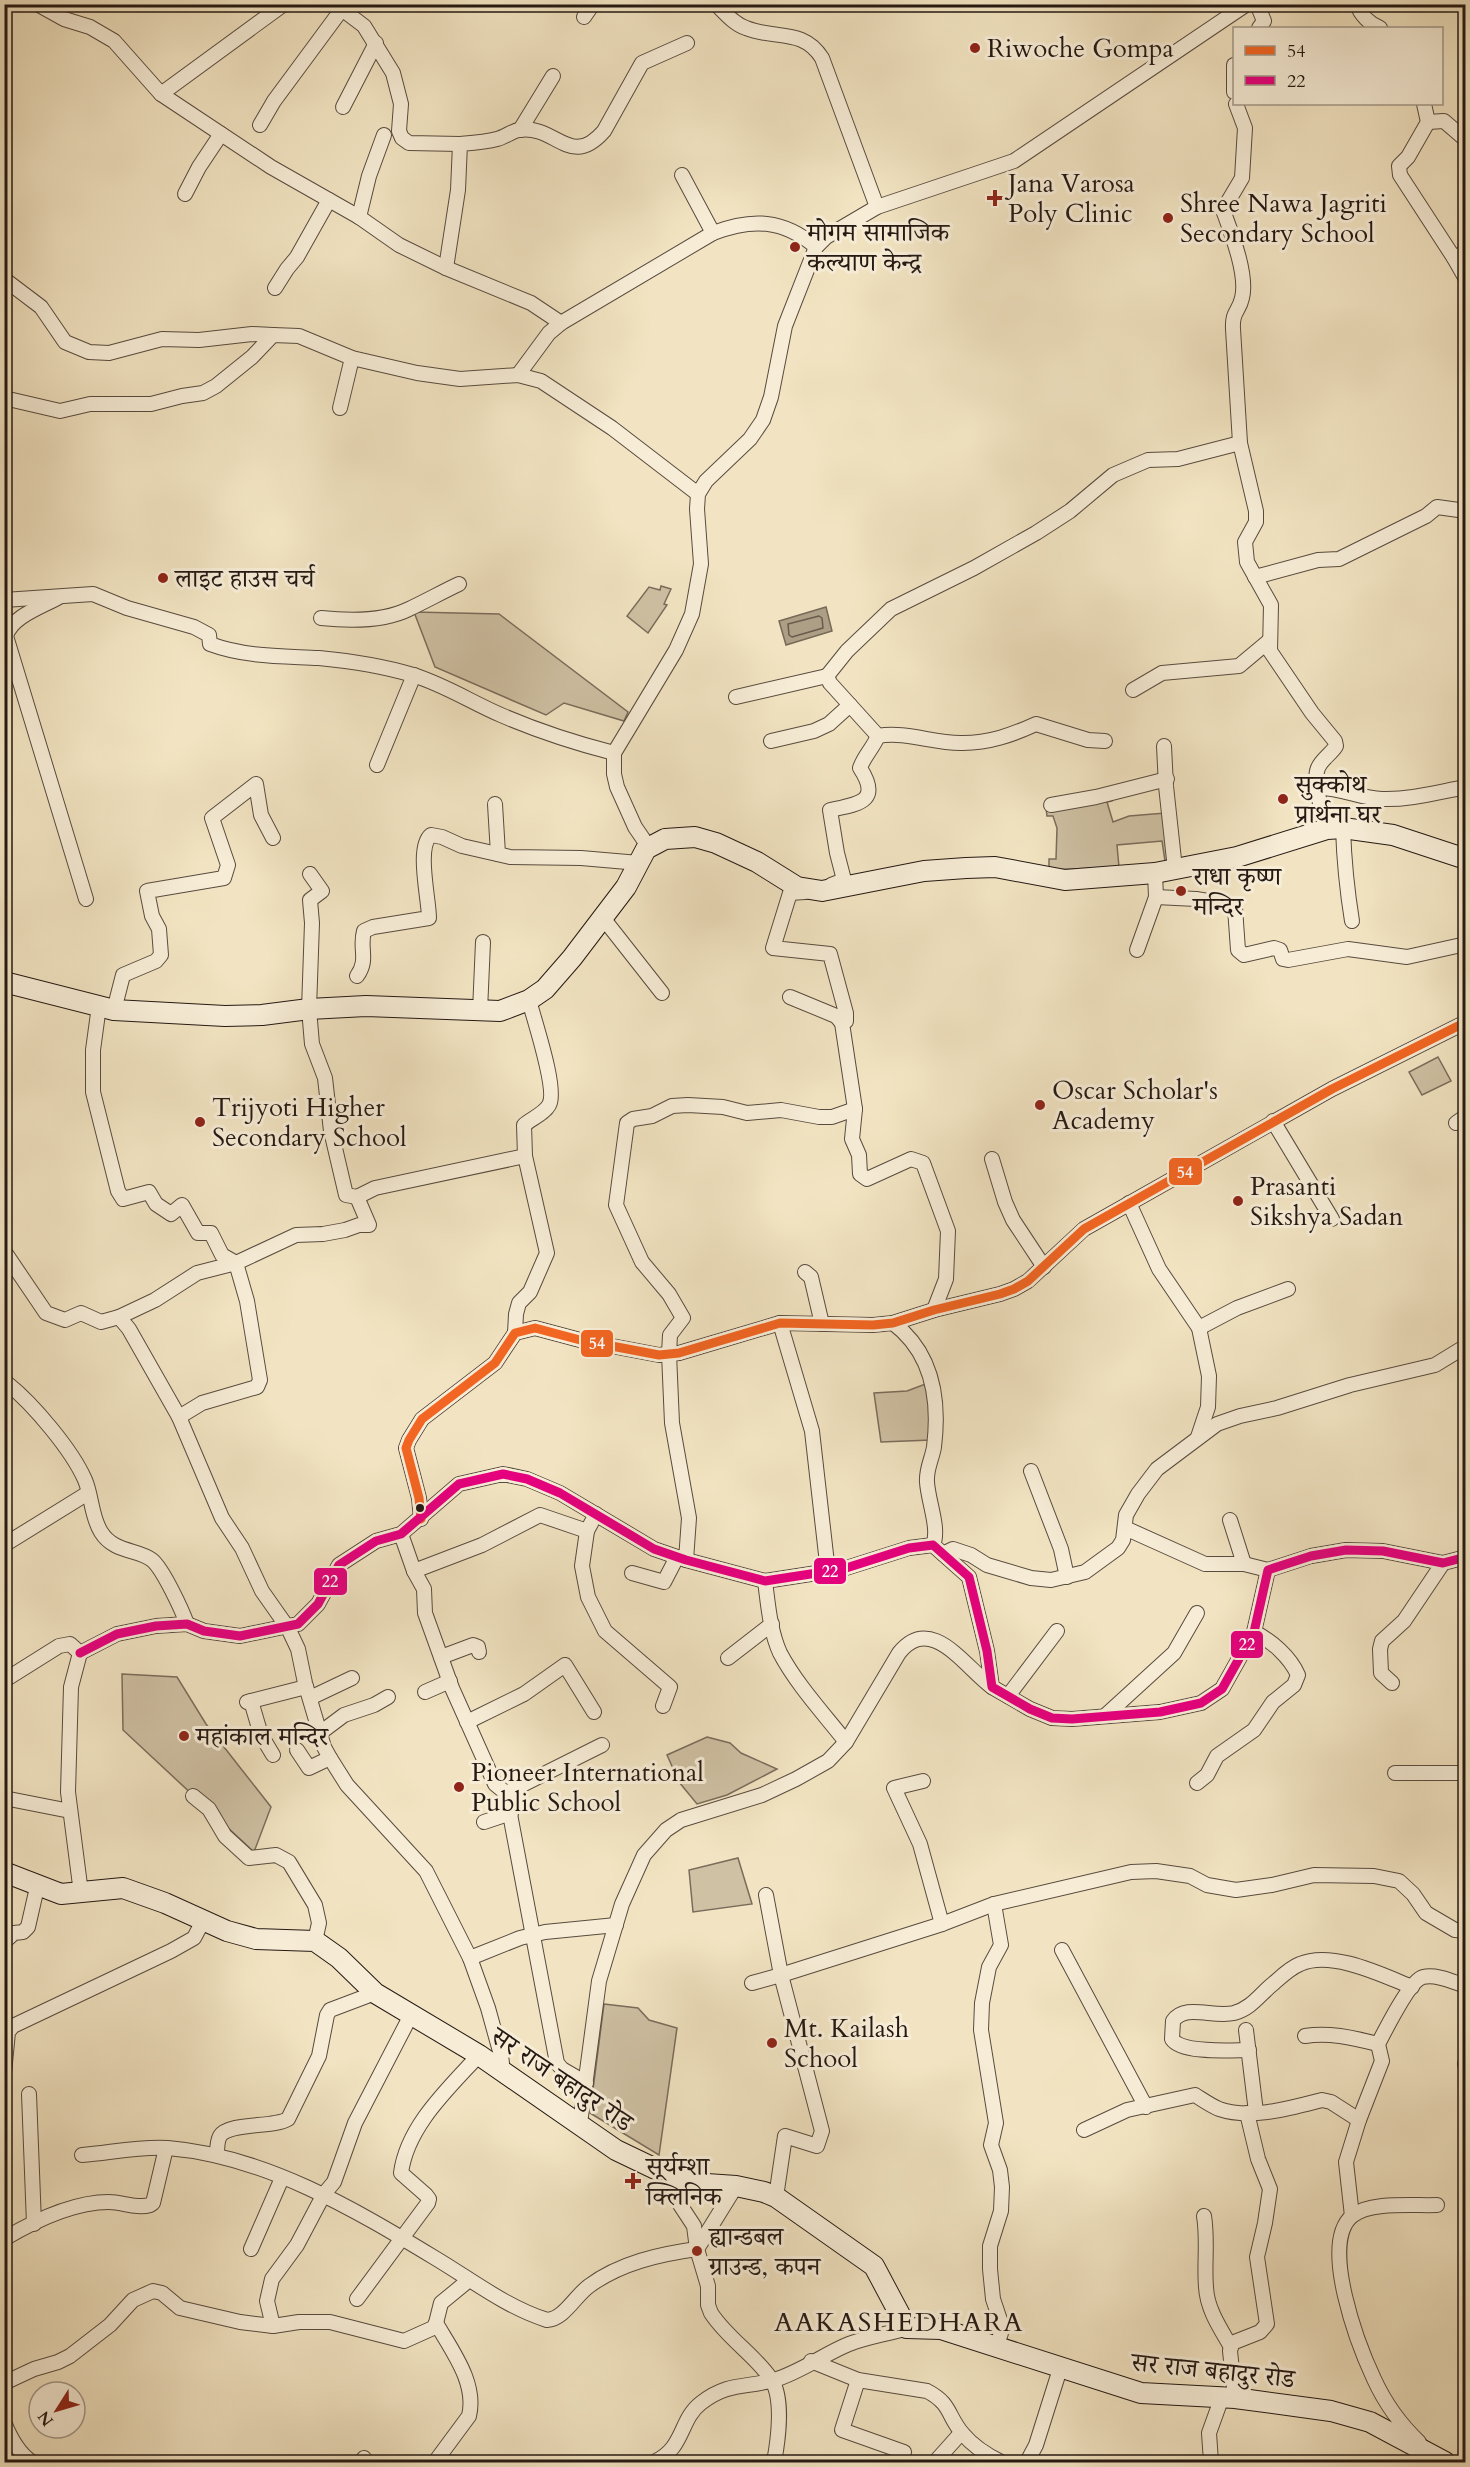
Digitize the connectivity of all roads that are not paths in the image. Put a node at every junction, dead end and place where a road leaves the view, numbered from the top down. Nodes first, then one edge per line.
1 (37, 4) edge
2 (284, 4) edge
3 (593, 4) edge
4 (716, 4) edge
5 (1247, 4) edge
6 (1257, 4) edge
7 (1357, 4) edge
8 (339, 7) edge
9 (584, 17) dead end
10 (1260, 27) edge
11 (1378, 27) edge
12 (376, 43) junction
13 (687, 43) dead end
14 (553, 76) dead end
15 (161, 94) junction
16 (1236, 105) edge
17 (1424, 105) edge
18 (343, 107) dead end
19 (1428, 122) junction
20 (260, 125) dead end
21 (520, 130) junction
22 (221, 134) junction
23 (384, 135) dead end
24 (1466, 140) edge
25 (460, 144) junction
26 (682, 175) dead end
27 (185, 194) dead end
28 (329, 200) junction
29 (877, 207) junction
30 (359, 217) junction
31 (713, 233) junction
32 (816, 248) junction
33 (1460, 255) edge
34 (446, 268) junction
35 (4, 279) edge
36 (1466, 279) edge
37 (275, 288) dead end
38 (561, 323) junction
39 (273, 335) junction
40 (352, 358) junction
41 (518, 375) junction
42 (4, 398) edge
43 (340, 408) dead end
44 (1240, 443) junction
45 (698, 494) junction
46 (1466, 511) edge
47 (1255, 577) junction
48 (459, 584) dead end
49 (63, 595) junction
50 (4, 600) edge
51 (321, 618) dead end
52 (1269, 641) junction
53 (414, 675) junction
54 (827, 676) junction
55 (1133, 690) dead end
56 (736, 697) dead end
57 (850, 705) junction
58 (878, 736) junction
59 (771, 741) dead end
60 (1105, 741) dead end
61 (1164, 746) dead end
62 (614, 753) junction
63 (377, 765) dead end
64 (1167, 779) junction
65 (1466, 787) edge
66 (1317, 788) junction
67 (495, 804) dead end
68 (1051, 805) dead end
69 (1335, 829) junction
70 (273, 838) dead end
71 (498, 854) junction
72 (644, 854) junction
73 (1466, 859) edge
74 (1175, 869) junction
75 (1155, 873) junction
76 (310, 874) dead end
77 (820, 890) junction
78 (1156, 897) junction
79 (86, 898) dead end
80 (603, 918) junction
81 (1352, 921) dead end
82 (483, 942) dead end
83 (1466, 944) edge
84 (1137, 950) dead end
85 (357, 976) dead end
86 (4, 982) edge
87 (662, 993) dead end
88 (790, 997) dead end
89 (529, 1000) junction
90 (106, 1008) junction
91 (309, 1009) junction
92 (480, 1011) junction
93 (1466, 1022) edge
94 (842, 1023) junction
95 (855, 1109) junction
96 (1273, 1121) junction
97 (525, 1156) junction
98 (992, 1159) dead end
99 (357, 1197) junction
100 (1129, 1203) junction
101 (1332, 1219) dead end
102 (4, 1251) edge
103 (236, 1263) junction
104 (1044, 1267) junction
105 (805, 1272) dead end
106 (1288, 1289) dead end
107 (934, 1310) junction
108 (119, 1317) junction
109 (780, 1323) junction
110 (893, 1323) junction
111 (822, 1324) junction
112 (1199, 1328) junction
113 (515, 1333) junction
114 (1466, 1346) edge
115 (669, 1354) junction
116 (4, 1384) edge
117 (179, 1418) junction
118 (1198, 1437) junction
119 (1030, 1471) dead end
120 (88, 1493) junction
121 (596, 1514) junction
122 (421, 1519) junction
123 (1230, 1520) dead end
124 (1125, 1528) junction
125 (587, 1531) junction
126 (401, 1534) junction
127 (4, 1545) edge
128 (938, 1550) junction
129 (1466, 1557) edge
130 (682, 1559) junction
131 (1443, 1563) junction
132 (1244, 1564) junction
133 (1268, 1570) junction
134 (414, 1571) junction
135 (828, 1572) junction
136 (632, 1573) dead end
137 (1067, 1577) junction
138 (765, 1581) junction
139 (1197, 1613) dead end
140 (187, 1624) junction
141 (772, 1624) junction
142 (288, 1628) junction
143 (1057, 1631) dead end
144 (1254, 1632) junction
145 (479, 1652) dead end
146 (80, 1653) junction
147 (441, 1657) junction
148 (728, 1658) dead end
149 (4, 1672) edge
150 (352, 1678) dead end
151 (450, 1681) junction
152 (1392, 1683) dead end
153 (992, 1686) junction
154 (425, 1692) dead end
155 (308, 1693) junction
156 (1008, 1696) junction
157 (388, 1697) dead end
158 (663, 1706) dead end
159 (594, 1712) dead end
160 (1105, 1716) junction
161 (467, 1722) junction
162 (320, 1733) junction
163 (846, 1742) junction
164 (602, 1745) dead end
165 (297, 1750) dead end
166 (273, 1755) dead end
167 (330, 1758) junction
168 (1395, 1773) dead end
169 (1466, 1773) edge
170 (923, 1781) dead end
171 (1197, 1783) dead end
172 (506, 1793) junction
173 (193, 1796) dead end
174 (4, 1798) edge
175 (70, 1811) junction
176 (511, 1813) junction
177 (484, 1822) dead end
178 (4, 1872) edge
179 (38, 1883) junction
180 (81, 1893) junction
181 (766, 1895) dead end
182 (994, 1904) junction
183 (204, 1919) junction
184 (942, 1924) junction
185 (616, 1925) junction
186 (1466, 1930) edge
187 (534, 1935) junction
188 (315, 1941) junction
189 (4, 1942) edge
190 (1062, 1950) dead end
191 (470, 1958) junction
192 (781, 1976) junction
193 (752, 1983) dead end
194 (1466, 1986) edge
195 (1412, 1987) junction
196 (375, 1993) junction
197 (411, 2015) junction
198 (1246, 2030) dead end
199 (1305, 2036) dead end
200 (1377, 2044) junction
201 (1249, 2050) junction
202 (479, 2055) junction
203 (503, 2072) junction
204 (4, 2073) edge
205 (586, 2083) junction
206 (29, 2094) dead end
207 (1146, 2107) junction
208 (1251, 2113) junction
209 (1359, 2120) junction
210 (578, 2123) junction
211 (1084, 2130) dead end
212 (166, 2148) junction
213 (82, 2155) dead end
214 (217, 2155) junction
215 (664, 2173) junction
216 (282, 2178) junction
217 (736, 2186) junction
218 (324, 2194) junction
219 (776, 2197) junction
220 (1437, 2205) dead end
221 (1204, 2216) dead end
222 (1352, 2217) junction
223 (34, 2223) junction
224 (4, 2239) edge
225 (401, 2239) junction
226 (251, 2249) dead end
227 (697, 2249) junction
228 (469, 2280) junction
229 (357, 2299) dead end
230 (436, 2323) junction
231 (273, 2326) junction
232 (907, 2328) junction
233 (1231, 2347) junction
234 (996, 2348) junction
235 (811, 2361) junction
236 (1060, 2369) junction
237 (773, 2380) junction
238 (858, 2380) junction
239 (5, 2382) edge
240 (1229, 2397) junction
241 (4, 2422) edge
242 (961, 2433) junction
243 (904, 2452) dead end
244 (1438, 2458) edge
245 (773, 2462) edge
246 (32, 2463) edge
247 (435, 2463) edge
248 (654, 2463) edge
249 (935, 2463) edge
250 (1001, 2463) edge
251 (1027, 2463) edge
252 (1211, 2463) edge

1 - 15 street
2 - 15 street
3 - 9 street
4 - 29 street
5 - 29 street
6 - 10 street
7 - 11 street
8 - 12 street
8 - 20 street
12 - 18 street
12 - 25 street
13 - 21 street
14 - 21 street
15 - 22 street
16 - 44 street
17 - 19 street
19 - 24 street
19 - 33 street
21 - 25 street
22 - 27 street
22 - 28 street
23 - 30 street
25 - 34 street
26 - 31 street
28 - 30 street
28 - 37 street
29 - 32 street
30 - 34 street
31 - 32 street
31 - 38 street
32 - 45 street
33 - 36 street
34 - 38 street
35 - 39 street
38 - 41 street
39 - 40 street
39 - 42 street
40 - 41 street
40 - 43 street
41 - 45 street
44 - 47 street
44 - 54 street
45 - 62 street
46 - 47 street
47 - 52 street
48 - 51 street
49 - 50 street
49 - 53 street
49 - 79 street
52 - 55 street
52 - 66 street
53 - 62 street
53 - 63 street
54 - 56 street
54 - 57 street
57 - 58 street
57 - 59 street
58 - 60 street
58 - 77 street
61 - 64 street
62 - 72 street
64 - 68 street
64 - 74 street
65 - 66 street
66 - 69 street
67 - 71 street
69 - 73 street
69 - 74 street
69 - 81 street
70 - 90 street
71 - 72 street
71 - 85 street
72 - 77 street
72 - 80 street
74 - 75 street
75 - 77 street
75 - 78 street
76 - 91 street
77 - 94 street
78 - 83 street
78 - 84 street
80 - 87 street
80 - 89 street
82 - 92 street
86 - 90 street
88 - 94 street
89 - 92 street
89 - 97 street
90 - 91 street
90 - 103 street
91 - 92 street
91 - 99 street
93 - 96 street
94 - 95 street
95 - 107 street
95 - 115 street
96 - 100 street
96 - 101 street
97 - 99 street
97 - 113 street
98 - 104 street
99 - 103 street
100 - 104 street
100 - 112 street
102 - 108 street
103 - 108 street
103 - 117 street
104 - 107 street
105 - 111 street
106 - 112 street
107 - 110 street
108 - 117 street
109 - 111 street
109 - 115 street
109 - 135 street
110 - 111 street
110 - 128 street
112 - 118 street
113 - 115 street
113 - 122 street
114 - 118 street
115 - 130 street
116 - 120 street
117 - 142 street
118 - 124 street
119 - 137 street
120 - 127 street
120 - 140 street
121 - 122 street
121 - 125 street
121 - 130 street
122 - 126 street
123 - 132 street
124 - 132 street
124 - 137 street
125 - 134 street
125 - 158 street
126 - 134 street
126 - 142 street
128 - 135 street
128 - 137 street
128 - 153 street
129 - 131 street
130 - 136 street
130 - 138 street
131 - 133 street
131 - 152 street
132 - 133 street
133 - 144 street
134 - 147 street
135 - 138 street
138 - 141 street
139 - 160 street
140 - 142 street
140 - 146 street
141 - 148 street
141 - 163 street
142 - 155 street
143 - 156 street
144 - 160 street
144 - 171 street
145 - 147 street
146 - 149 street
146 - 175 street
147 - 151 street
150 - 155 street
151 - 154 street
151 - 161 street
153 - 156 street
153 - 163 street
155 - 162 street
155 - 166 street
156 - 160 street
157 - 162 street
159 - 161 street
161 - 172 street
162 - 167 street
163 - 185 street
164 - 172 street
165 - 167 street
167 - 191 street
168 - 169 street
170 - 184 street
172 - 176 street
173 - 188 street
174 - 175 street
175 - 180 street
176 - 177 street
176 - 187 street
178 - 179 street
179 - 180 street
179 - 189 street
180 - 183 street
181 - 192 street
182 - 184 street
182 - 186 street
182 - 234 street
183 - 188 street
183 - 204 street
184 - 192 street
185 - 187 street
185 - 205 street
187 - 191 street
187 - 205 street
188 - 196 street, सर राज बहादुर रोड
190 - 207 street
191 - 203 street
192 - 193 street
192 - 219 street
194 - 195 street
195 - 200 street
195 - 201 street
196 - 197 street, सर राज बहादुर रोड
196 - 214 street
197 - 202 street, सर राज बहादुर रोड
197 - 218 street
198 - 201 street
199 - 200 street
200 - 209 street
201 - 208 street
202 - 203 street, सर राज बहादुर रोड
202 - 225 street
203 - 210 street, सर राज बहादुर रोड
205 - 210 street
206 - 223 street
207 - 208 street
207 - 211 street
208 - 209 street
208 - 233 street
209 - 222 street
210 - 215 street, सर राज बहादुर रोड
212 - 213 street
212 - 214 street
212 - 223 street
214 - 216 street
215 - 217 street, सर राज बहादुर रोड
215 - 227 street
216 - 218 street
216 - 226 street
217 - 219 street, सर राज बहादुर रोड
217 - 227 street
218 - 225 street
218 - 231 street
219 - 232 street, सर राज बहादुर रोड
220 - 222 street
221 - 233 street
222 - 244 street
223 - 224 street
225 - 228 street
225 - 229 street
227 - 228 street
227 - 237 street
228 - 230 street
230 - 231 street
230 - 247 street
231 - 239 street
232 - 234 street, सर राज बहादुर रोड
232 - 235 street
233 - 240 street
234 - 236 street, सर राज बहादुर रोड
235 - 237 street
235 - 238 street
236 - 240 street, सर राज बहादुर रोड
236 - 251 street
237 - 245 street
237 - 248 street
238 - 242 street
238 - 243 street
240 - 244 street, सर राज बहादुर रोड
240 - 252 street
241 - 246 street
242 - 249 street
242 - 250 street

